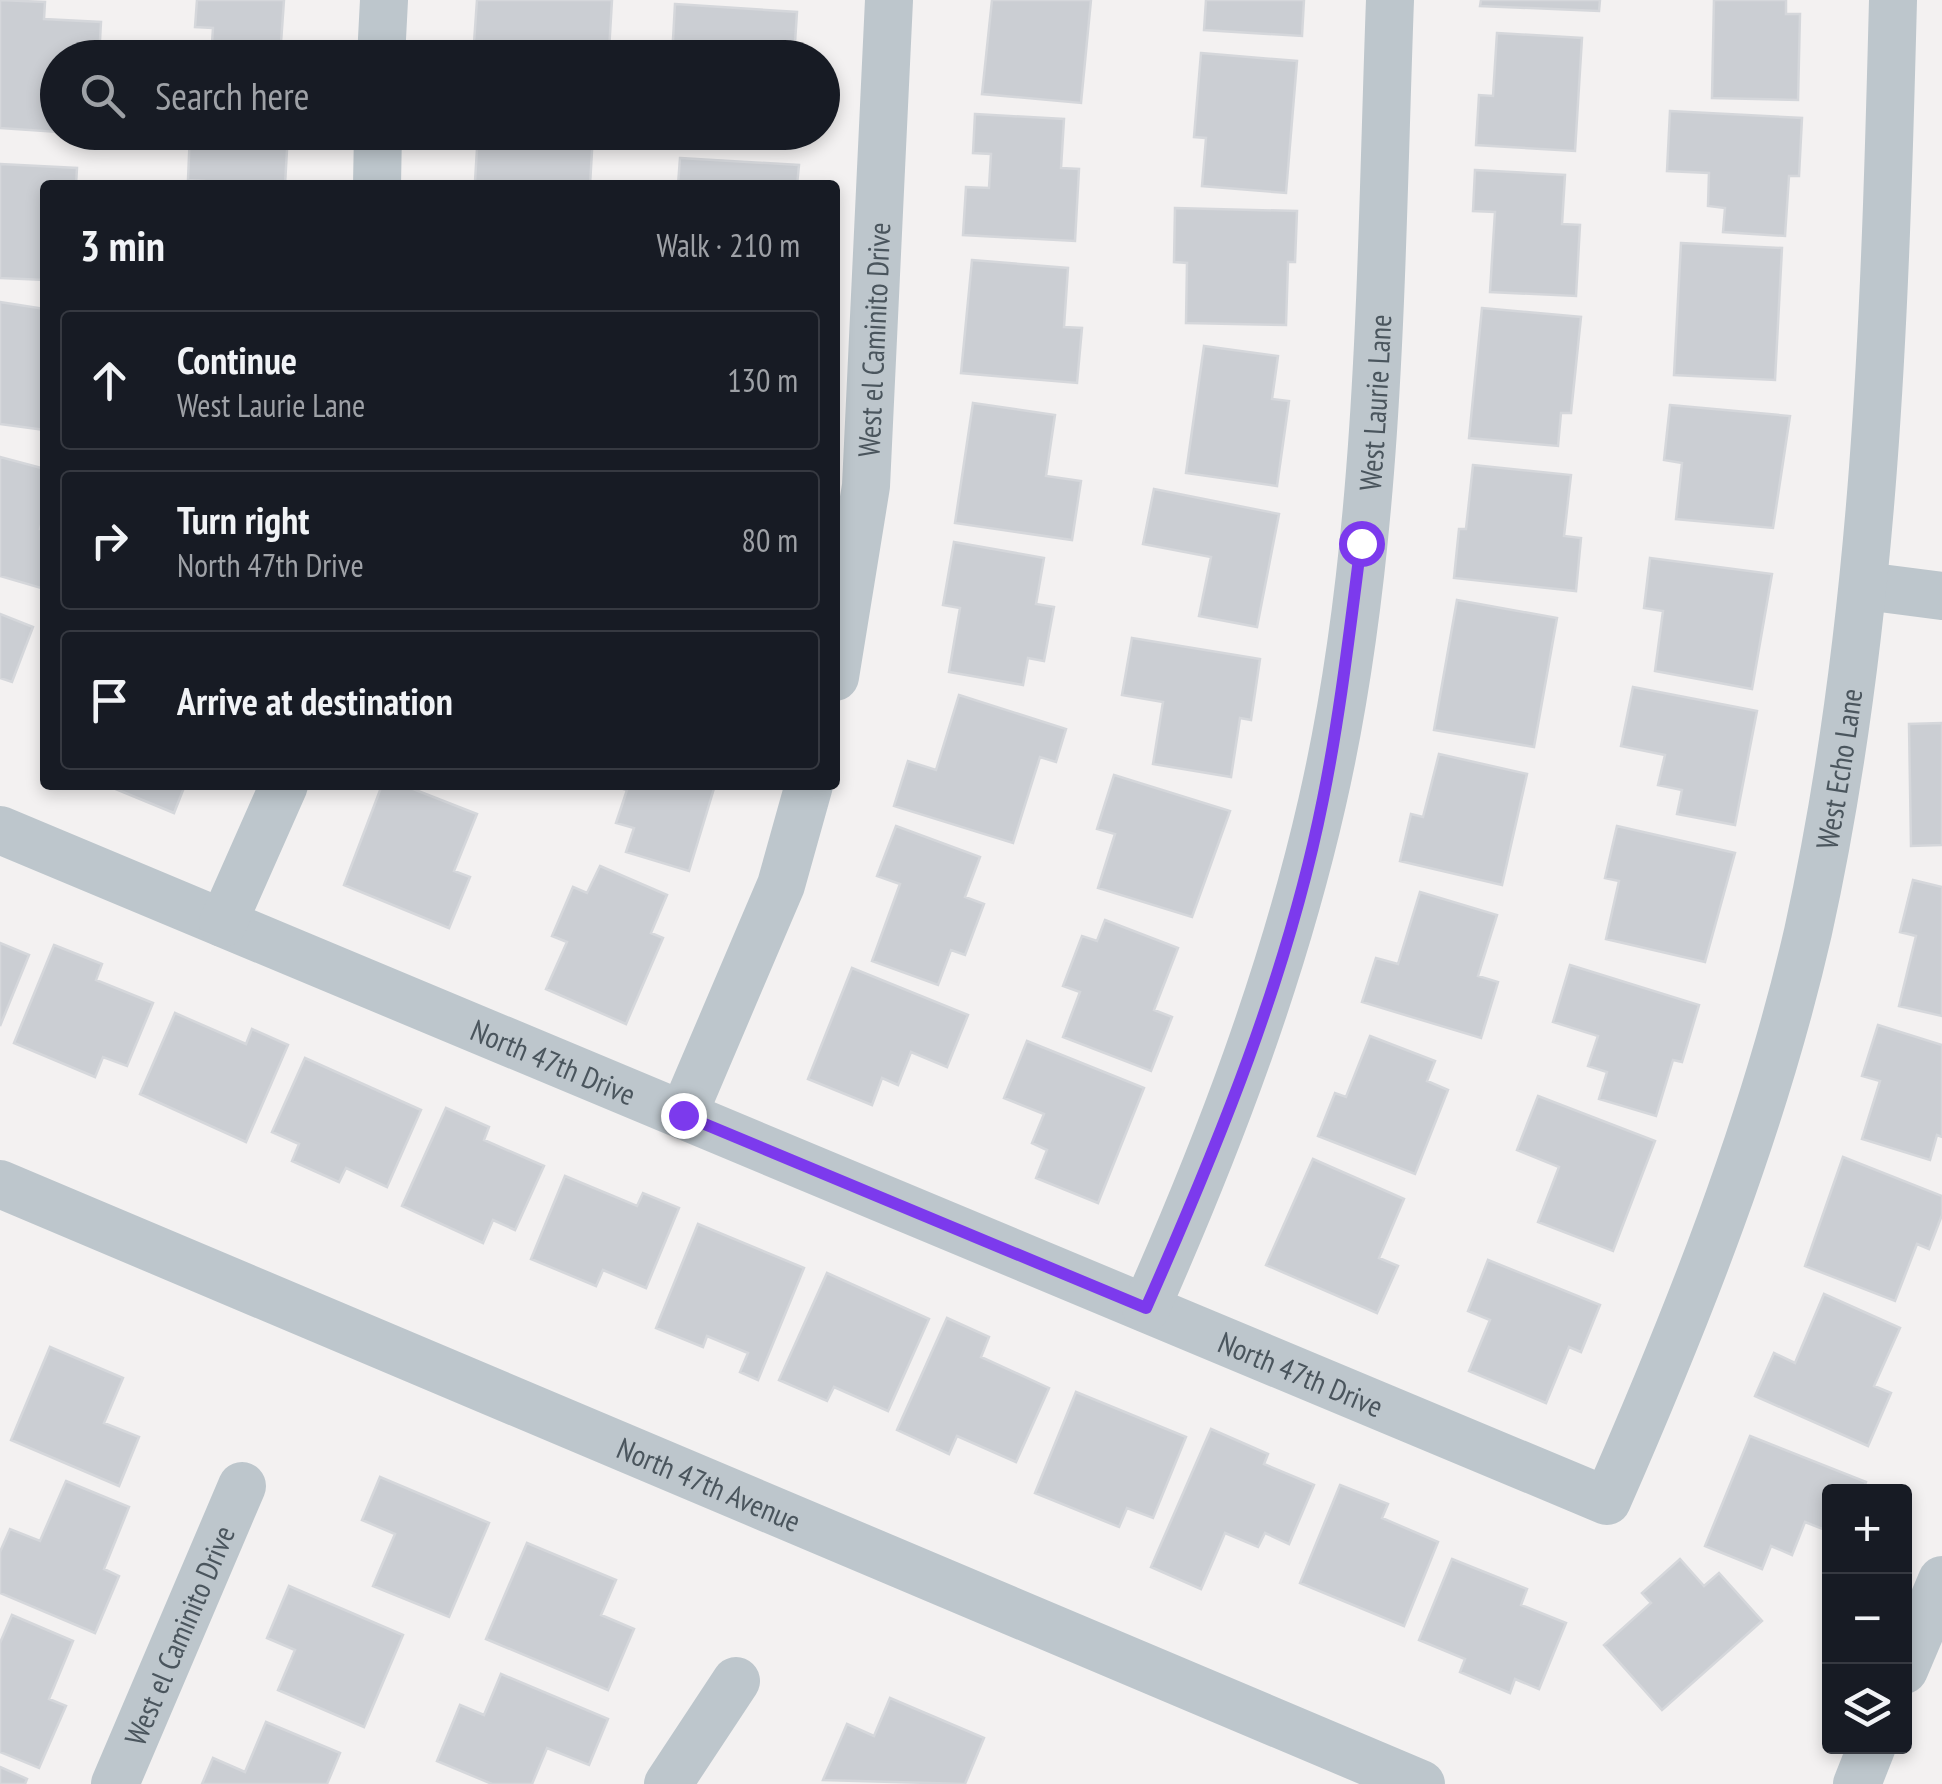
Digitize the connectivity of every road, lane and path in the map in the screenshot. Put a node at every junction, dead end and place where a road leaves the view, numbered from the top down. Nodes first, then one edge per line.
1 (384, 0) edge
2 (889, 0) edge
3 (1390, 0) edge
4 (1892, 0) edge
5 (382, 40) edge
6 (378, 150) edge
7 (377, 180) edge
8 (1866, 586) junction
9 (1942, 596) edge
10 (840, 646) edge
11 (282, 790) edge
12 (808, 790) edge
13 (0, 830) edge
14 (224, 923) junction
15 (683, 1115) junction
16 (0, 1184) edge
17 (1146, 1308) junction
18 (242, 1486) dead end
19 (1608, 1501) joint
20 (1942, 1580) edge
21 (1907, 1664) edge
22 (736, 1681) dead end
23 (1869, 1754) edge
24 (115, 1784) edge
25 (668, 1784) edge
26 (1421, 1784) edge
27 (1857, 1784) edge

1 - 5 street
2 - 10 street, West el Caminito Drive
3 - 17 street, West Laurie Lane
4 - 8 street, West Echo Lane
6 - 7 street
8 - 9 street
8 - 19 street, West Echo Lane
11 - 14 street
12 - 15 street
13 - 14 street, North 47th Drive
14 - 15 street, North 47th Drive
15 - 17 street, North 47th Drive
16 - 26 street, North 47th Avenue
17 - 19 street, North 47th Drive
18 - 24 street, West el Caminito Drive
20 - 21 street
22 - 25 street
23 - 27 street

